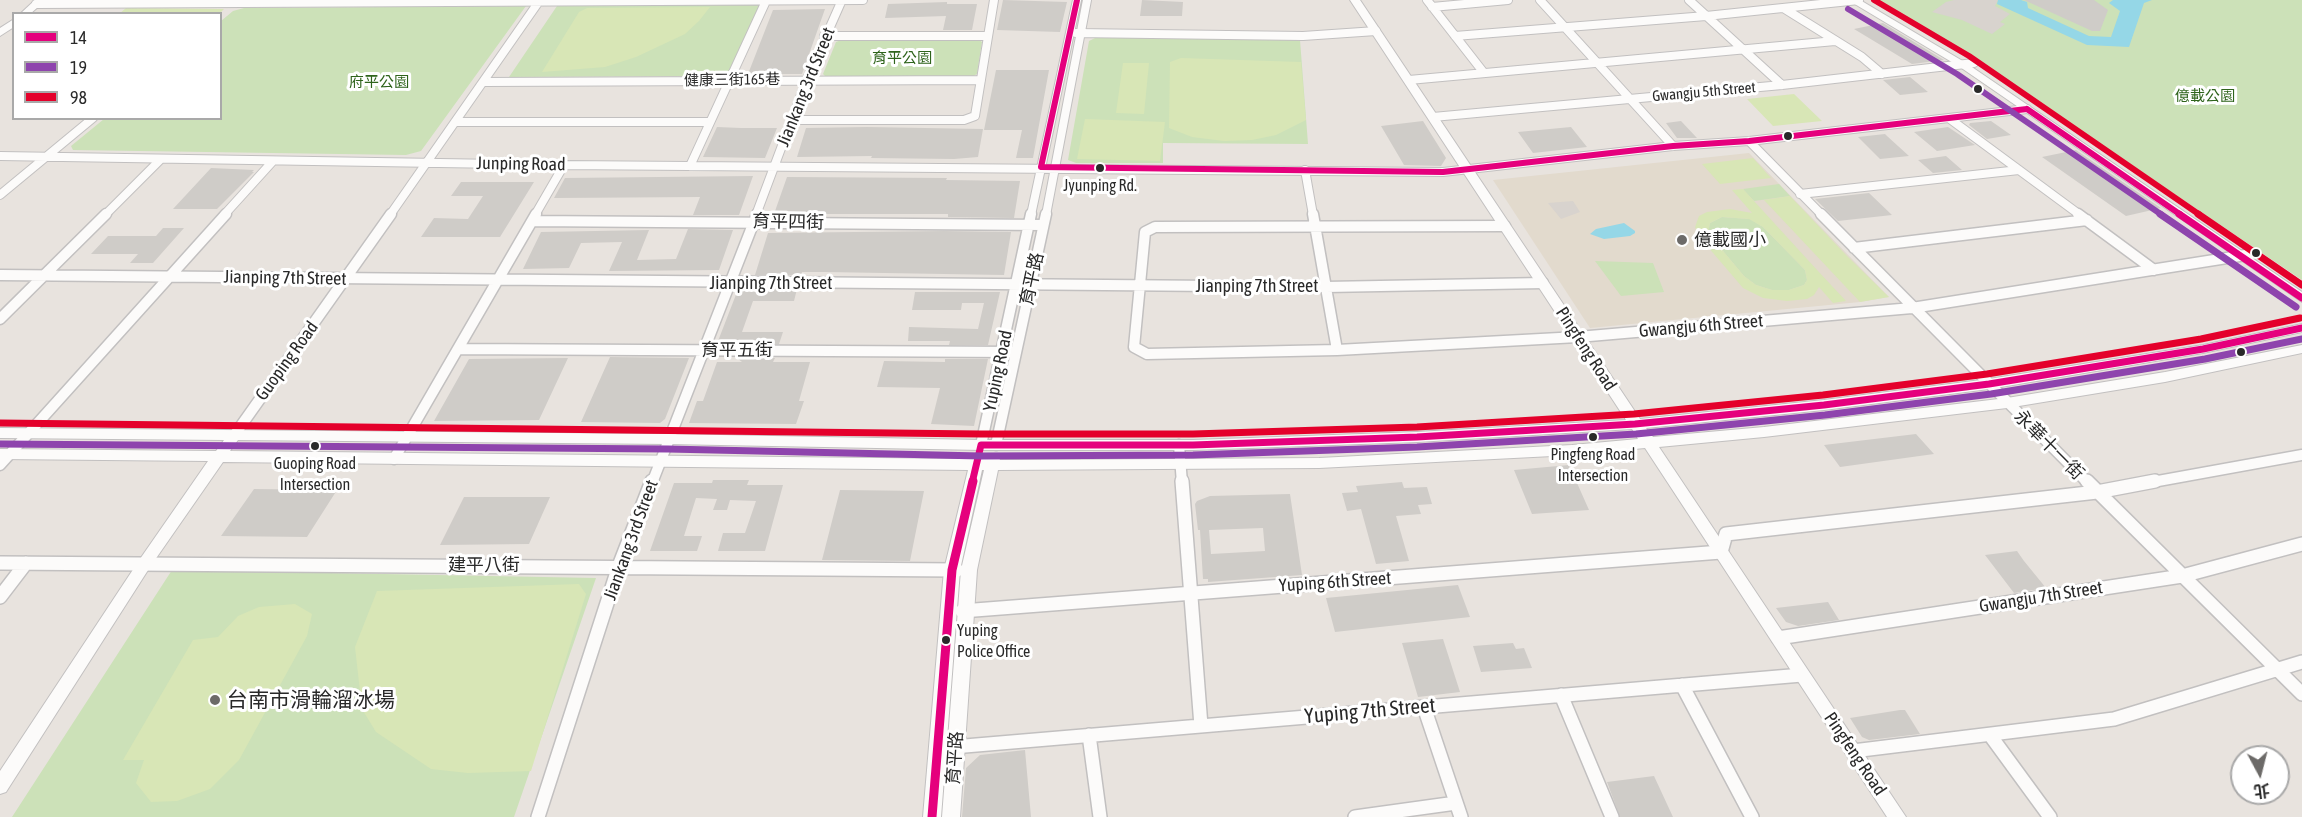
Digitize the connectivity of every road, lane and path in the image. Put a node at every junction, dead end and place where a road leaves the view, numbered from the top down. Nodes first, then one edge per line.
1 (842, 0) edge
2 (863, 0) edge
3 (994, 0) edge
4 (1077, 0) edge
5 (1087, 0) edge
6 (1356, 0) edge
7 (1426, 0) edge
8 (1508, 0) edge
9 (1540, 0) edge
10 (1689, 0) edge
11 (1858, 0) edge
12 (539, 1) edge
13 (766, 1) edge
14 (38, 2) edge
15 (233, 2) edge
16 (1432, 8) junction
17 (1785, 9) junction
18 (26, 12) edge
19 (221, 12) edge
20 (1706, 16) junction
21 (12, 24) edge
22 (1565, 27) junction
23 (1376, 31) junction
24 (0, 33) edge
25 (1070, 33) junction
26 (1081, 33) junction
27 (824, 36) junction
28 (988, 36) junction
29 (1455, 36) junction
30 (1835, 40) junction
31 (1743, 49) junction
32 (1598, 62) junction
33 (1974, 63) junction
34 (1963, 65) junction
35 (1484, 73) junction
36 (1882, 74) junction
37 (807, 79) junction
38 (981, 80) junction
39 (1409, 80) junction
40 (729, 81) junction
41 (483, 82) junction
42 (1782, 85) junction
43 (1628, 99) junction
44 (2033, 109) junction
45 (1433, 117) junction
46 (1950, 118) junction
47 (91, 120) edge
48 (792, 120) junction
49 (455, 122) junction
50 (710, 122) junction
51 (1749, 141) junction
52 (1673, 146) junction
53 (0, 156) edge
54 (46, 157) junction
55 (161, 159) junction
56 (273, 161) junction
57 (426, 163) junction
58 (564, 165) junction
59 (690, 166) junction
60 (775, 166) junction
61 (1041, 167) junction
62 (1056, 168) junction
63 (1468, 169) junction
64 (1305, 170) junction
65 (2019, 170) junction
66 (1800, 194) junction
67 (0, 195) edge
68 (2087, 220) junction
69 (532, 221) junction
70 (753, 221) junction
71 (1029, 225) junction
72 (1043, 225) junction
73 (1314, 225) junction
74 (1505, 226) junction
75 (1854, 248) junction
76 (2246, 255) junction
77 (2154, 270) junction
78 (0, 275) edge
79 (43, 276) junction
80 (171, 277) junction
81 (346, 279) junction
82 (498, 280) junction
83 (731, 282) junction
84 (1543, 283) junction
85 (1016, 285) junction
86 (1031, 285) junction
87 (1140, 286) junction
88 (1326, 287) junction
89 (2302, 288) edge
90 (2302, 298) edge
91 (1912, 308) junction
92 (0, 319) edge
93 (2302, 328) edge
94 (1578, 337) junction
95 (459, 349) junction
96 (2302, 349) edge
97 (704, 350) junction
98 (1336, 350) junction
99 (1002, 351) junction
100 (1016, 352) junction
101 (1989, 384) junction
102 (2007, 403) junction
103 (1635, 424) junction
104 (0, 433) edge
105 (29, 433) junction
106 (232, 437) junction
107 (407, 437) junction
108 (669, 439) junction
109 (1649, 444) junction
110 (988, 445) junction
111 (1179, 445) junction
112 (5, 454) edge
113 (2302, 455) edge
114 (219, 456) junction
115 (394, 459) junction
116 (660, 461) junction
117 (0, 465) edge
118 (983, 465) junction
119 (1180, 466) junction
120 (2097, 492) junction
121 (2302, 544) edge
122 (1721, 552) junction
123 (0, 562) edge
124 (26, 563) junction
125 (145, 563) junction
126 (619, 566) junction
127 (960, 570) junction
128 (2182, 576) junction
129 (1189, 593) junction
130 (0, 597) edge
131 (967, 610) junction
132 (950, 612) junction
133 (1778, 638) junction
134 (2302, 662) edge
135 (2278, 670) junction
136 (1802, 675) junction
137 (1682, 685) junction
138 (2302, 694) edge
139 (1561, 695) junction
140 (1424, 707) junction
141 (1201, 726) junction
142 (1089, 735) junction
143 (1990, 735) junction
144 (956, 747) junction
145 (937, 748) junction
146 (1853, 751) junction
147 (0, 786) edge
148 (1459, 810) edge
149 (538, 817) edge
150 (932, 817) edge
151 (951, 817) edge
152 (1100, 817) edge
153 (1355, 817) edge
154 (1612, 817) edge
155 (1752, 817) edge
156 (1897, 817) edge
157 (2050, 817) edge

1 - 2 street
1 - 13 street
1 - 27 street, Jiankang 3rd Street
3 - 28 street
4 - 25 street, Yuping Road
5 - 26 street
6 - 23 street, Pingfeng Road
7 - 16 street
8 - 16 street
9 - 22 street
10 - 20 street
11 - 17 street
11 - 33 street
11 - 34 street
12 - 13 street
12 - 15 street
12 - 41 street, Guoping Road
13 - 40 street
14 - 15 street
14 - 18 street
15 - 19 street
16 - 29 street
17 - 20 street
17 - 30 street
20 - 22 street
20 - 31 street
21 - 24 street
22 - 29 street
22 - 32 street
23 - 26 street
23 - 39 street, Pingfeng Road
25 - 26 street
25 - 61 street, Yuping Road
26 - 62 street
27 - 28 street
27 - 37 street, Jiankang 3rd Street
28 - 38 street
29 - 35 street
30 - 31 street
30 - 36 street
31 - 32 street
31 - 42 street
32 - 35 street
32 - 43 street
33 - 34 street, Gwangju 5th Street
33 - 44 street
34 - 36 street, Gwangju 5th Street
34 - 44 street
35 - 39 street
36 - 42 street, Gwangju 5th Street
37 - 38 street, 健康三街165巷
37 - 40 street, 健康三街165巷
37 - 48 street, Jiankang 3rd Street
38 - 48 street
39 - 45 street, Pingfeng Road
40 - 41 street, 健康三街165巷
40 - 50 street
41 - 49 street, Guoping Road
42 - 43 street, Gwangju 5th Street
43 - 45 street, Gwangju 5th Street
43 - 52 street
44 - 46 street, Junping Road
44 - 76 street
45 - 63 street, Pingfeng Road
46 - 51 street, Junping Road
46 - 65 street
47 - 54 street
48 - 60 street, Jiankang 3rd Street
49 - 50 street
49 - 57 street, Guoping Road
50 - 59 street
51 - 52 street, Junping Road
51 - 66 street, 永華十一街
52 - 63 street, Junping Road
53 - 54 street, Junping Road
54 - 55 street, Junping Road
54 - 67 street
55 - 56 street, Junping Road
55 - 79 street
56 - 57 street, Junping Road
56 - 80 street
57 - 58 street, Junping Road
57 - 81 street, Guoping Road
58 - 59 street, Junping Road
58 - 69 street
59 - 60 street, Junping Road
60 - 61 street, Junping Road
60 - 70 street, Jiankang 3rd Street
61 - 62 street, Junping Road
61 - 71 street, Yuping Road
62 - 64 street, Junping Road
62 - 72 street, 育平路
63 - 64 street, Junping Road
63 - 74 street, Pingfeng Road
64 - 73 street
65 - 66 street
65 - 68 street
66 - 75 street, 永華十一街
68 - 75 street
68 - 77 street
69 - 70 street, 育平四街
69 - 82 street
70 - 71 street, 育平四街
70 - 83 street, Jiankang 3rd Street
71 - 72 street, 育平四街
71 - 85 street, Yuping Road
72 - 86 street, 育平路
73 - 74 street
73 - 87 street
73 - 88 street
74 - 84 street, Pingfeng Road
75 - 91 street, 永華十一街
76 - 77 street, Gwangju 6th Street
76 - 89 street
76 - 90 street
77 - 91 street, Gwangju 6th Street
78 - 79 street, Jianping 7th Street
79 - 80 street, Jianping 7th Street
79 - 92 street
80 - 81 street, Jianping 7th Street
80 - 105 street
81 - 82 street, Jianping 7th Street
81 - 106 street, Guoping Road
82 - 83 street, Jianping 7th Street
82 - 95 street
83 - 85 street, Jianping 7th Street
83 - 97 street, Jiankang 3rd Street
84 - 88 street, Jianping 7th Street
84 - 94 street, Pingfeng Road
85 - 86 street, Jianping 7th Street
85 - 99 street, Yuping Road
86 - 87 street, Jianping 7th Street
86 - 100 street, 育平路
87 - 88 street, Jianping 7th Street
87 - 98 street, Gwangju 6th Street
88 - 98 street
91 - 94 street, Gwangju 6th Street
91 - 101 street, 永華十一街
93 - 101 street
94 - 98 street, Gwangju 6th Street
94 - 103 street, Pingfeng Road
95 - 97 street, 育平五街
95 - 107 street
96 - 102 street
97 - 99 street, 育平五街
97 - 108 street, Jiankang 3rd Street
99 - 100 street, 育平五街
99 - 110 street, Yuping Road
100 - 110 street, 育平路
101 - 102 street, 永華十一街
101 - 103 street
102 - 109 street
102 - 120 street, 永華十一街
103 - 109 street, Pingfeng Road
103 - 111 street
104 - 105 street
105 - 106 street
105 - 112 street
106 - 107 street
106 - 114 street, Guoping Road
107 - 108 street
107 - 115 street
108 - 110 street
108 - 116 street, Jiankang 3rd Street
109 - 119 street
109 - 122 street, Pingfeng Road
110 - 111 street
110 - 118 street, Yuping Road
111 - 119 street
112 - 114 street
112 - 117 street
113 - 120 street
114 - 115 street
114 - 125 street, Guoping Road
115 - 116 street
116 - 118 street
116 - 126 street, Jiankang 3rd Street
118 - 119 street
118 - 127 street, 育平路
119 - 129 street
120 - 122 street
120 - 128 street, 永華十一街
121 - 128 street, Gwangju 7th Street
122 - 129 street, Yuping 6th Street
122 - 133 street, Pingfeng Road
123 - 124 street, 建平八街
124 - 125 street, 建平八街
124 - 130 street
125 - 126 street, 建平八街
125 - 147 street, Guoping Road
126 - 127 street, 建平八街
126 - 149 street, Jiankang 3rd Street
127 - 131 street, 育平路
127 - 132 street
128 - 133 street, Gwangju 7th Street
128 - 135 street, 永華十一街
129 - 131 street, Yuping 6th Street
129 - 141 street
131 - 132 street, Yuping 6th Street
131 - 144 street, 育平路
132 - 145 street
133 - 136 street, Pingfeng Road
134 - 135 street
135 - 138 street, 永華十一街
135 - 143 street
136 - 137 street, Yuping 7th Street
136 - 146 street, Pingfeng Road
137 - 139 street, Yuping 7th Street
137 - 155 street
139 - 140 street, Yuping 7th Street
139 - 154 street
140 - 141 street, Yuping 7th Street
140 - 148 street
141 - 142 street, Yuping 7th Street
142 - 144 street, Yuping 7th Street
142 - 152 street
143 - 146 street
143 - 157 street
144 - 145 street, Yuping 7th Street
144 - 151 street, 育平路
145 - 150 street
146 - 156 street, Pingfeng Road
148 - 153 street

